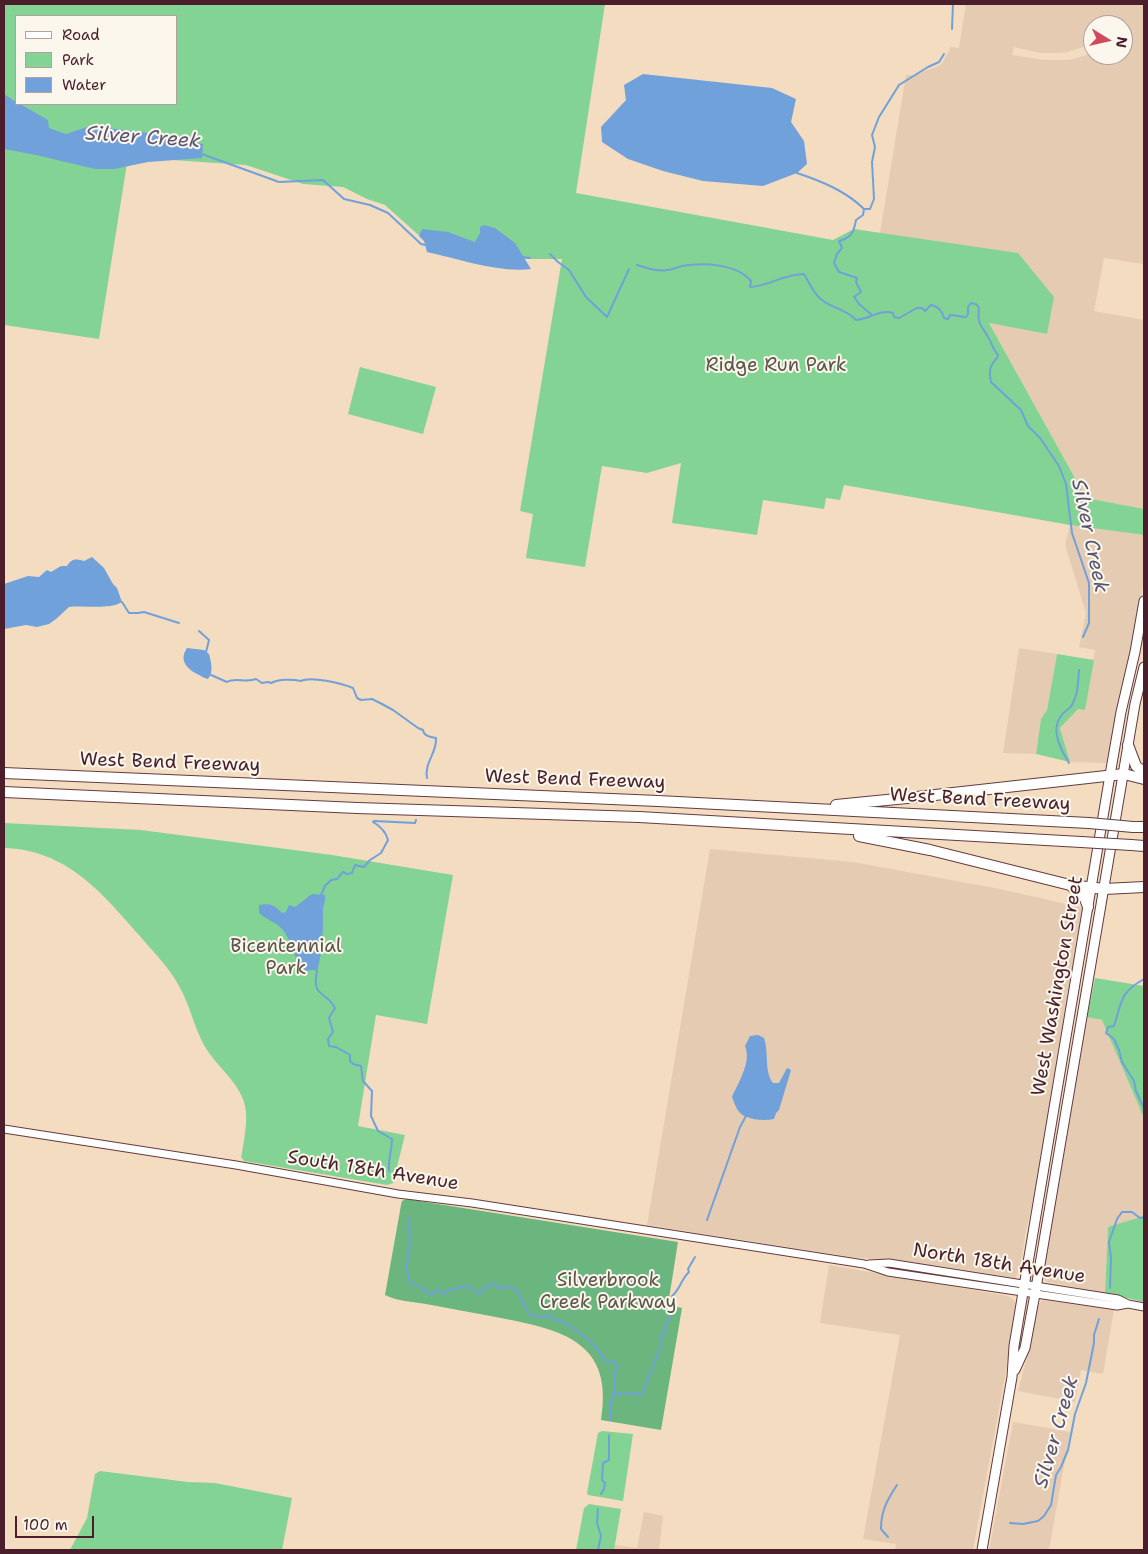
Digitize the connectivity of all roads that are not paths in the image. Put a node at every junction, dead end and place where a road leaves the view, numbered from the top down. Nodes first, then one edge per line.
1 (1144, 601) edge
2 (1144, 667) edge
3 (1128, 745) junction
4 (1144, 772) edge
5 (4, 773) edge
6 (1124, 774) junction
7 (1110, 775) junction
8 (1144, 779) edge
9 (4, 792) edge
10 (795, 809) junction
11 (786, 826) junction
12 (1144, 827) edge
13 (1144, 846) edge
14 (1070, 885) junction
15 (1144, 887) edge
16 (1091, 888) junction
17 (1104, 889) junction
18 (1088, 906) junction
19 (4, 1129) edge
20 (738, 1245) joint
21 (1024, 1288) junction
22 (1035, 1290) junction
23 (1144, 1307) edge
24 (1012, 1377) junction
25 (982, 1550) edge

1 - 7 main road, West Washington Street
2 - 3 main road, West Washington Street
3 - 4 highway
3 - 6 main road, West Washington Street
5 - 10 highway, West Bend Freeway
6 - 7 highway
6 - 8 highway
6 - 17 main road, West Washington Street
7 - 10 highway
7 - 16 main road, West Washington Street
9 - 11 highway, West Bend Freeway
10 - 12 highway, West Bend Freeway, bridge
11 - 13 highway, West Bend Freeway, bridge
11 - 14 highway
14 - 16 highway
14 - 18 highway
15 - 17 highway
16 - 17 highway
16 - 18 main road, West Washington Street
17 - 22 main road, West Washington Street
18 - 21 main road, West Washington Street
19 - 20 street, South 18th Avenue
20 - 21 street, North 18th Avenue
21 - 22 street, North 18th Avenue
21 - 24 main road, West Washington Street
22 - 23 street, North 18th Avenue
22 - 24 main road, West Washington Street
24 - 25 main road, West Washington Street

